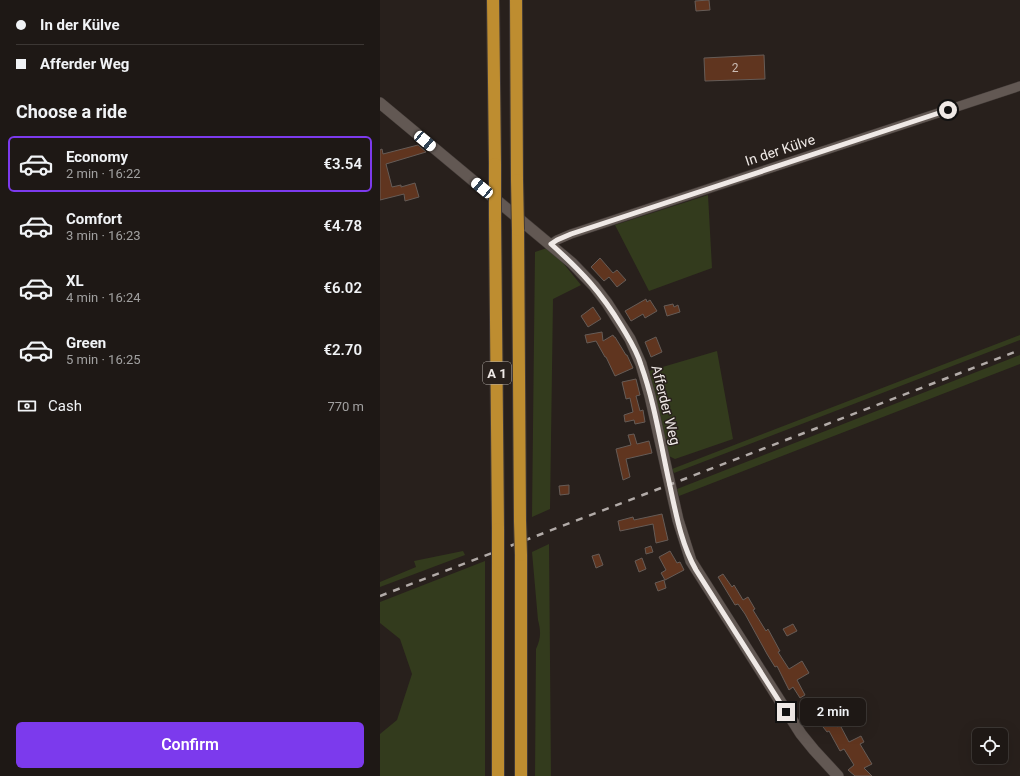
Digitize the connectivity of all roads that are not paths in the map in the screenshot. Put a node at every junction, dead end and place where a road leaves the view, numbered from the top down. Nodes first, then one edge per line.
1 (494, 0) edge
2 (516, 0) edge
3 (1020, 86) edge
4 (380, 103) edge
5 (551, 244) junction
6 (498, 776) edge
7 (520, 776) edge
8 (838, 776) edge

1 - 6 highway, A 1, bridge
2 - 7 highway, A 1, bridge
3 - 5 street, In der Külve
4 - 5 street, Afferder Weg
5 - 8 street, Afferder Weg

